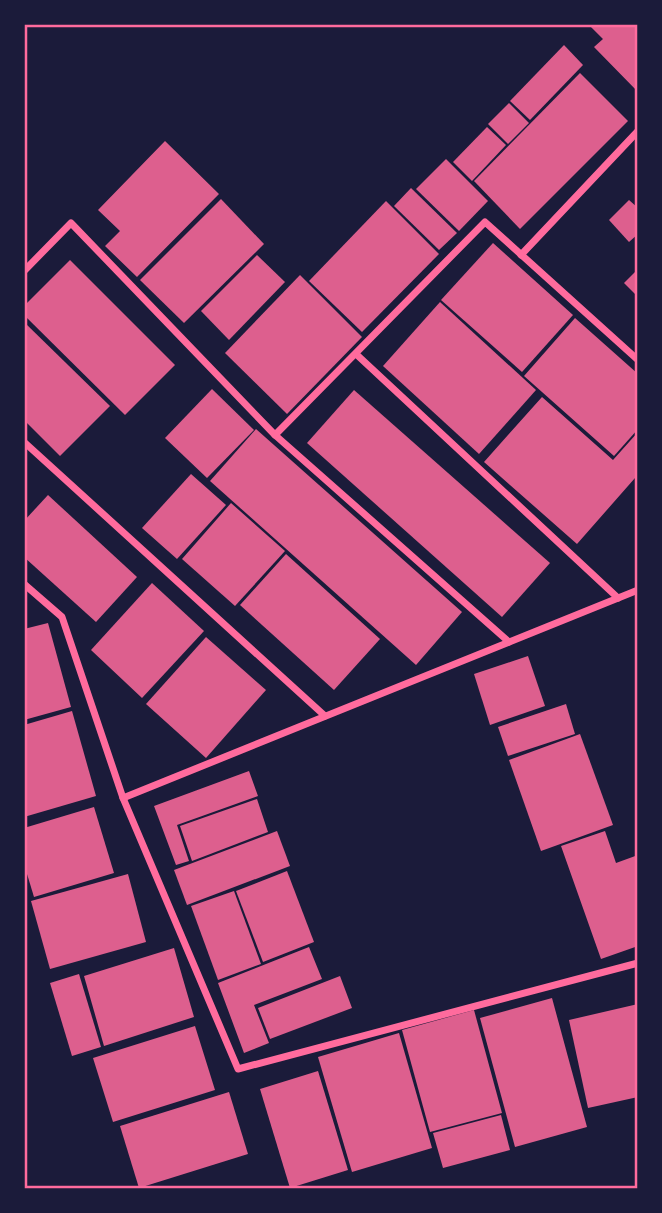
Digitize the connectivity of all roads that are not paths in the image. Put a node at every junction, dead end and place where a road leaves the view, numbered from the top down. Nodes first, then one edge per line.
1 (638, 131) edge
2 (521, 255) junction
3 (24, 271) edge
4 (356, 354) junction
5 (638, 360) edge
6 (275, 435) junction
7 (24, 442) edge
8 (24, 584) edge
9 (638, 590) edge
10 (618, 598) junction
11 (509, 642) junction
12 (325, 716) junction
13 (123, 798) junction
14 (638, 963) edge

1 - 2 street
2 - 4 street
2 - 5 street
3 - 6 street
4 - 6 street
4 - 10 street
6 - 11 street
7 - 12 street
8 - 13 street
9 - 10 street
10 - 11 street
11 - 12 street
12 - 13 street
13 - 14 street

